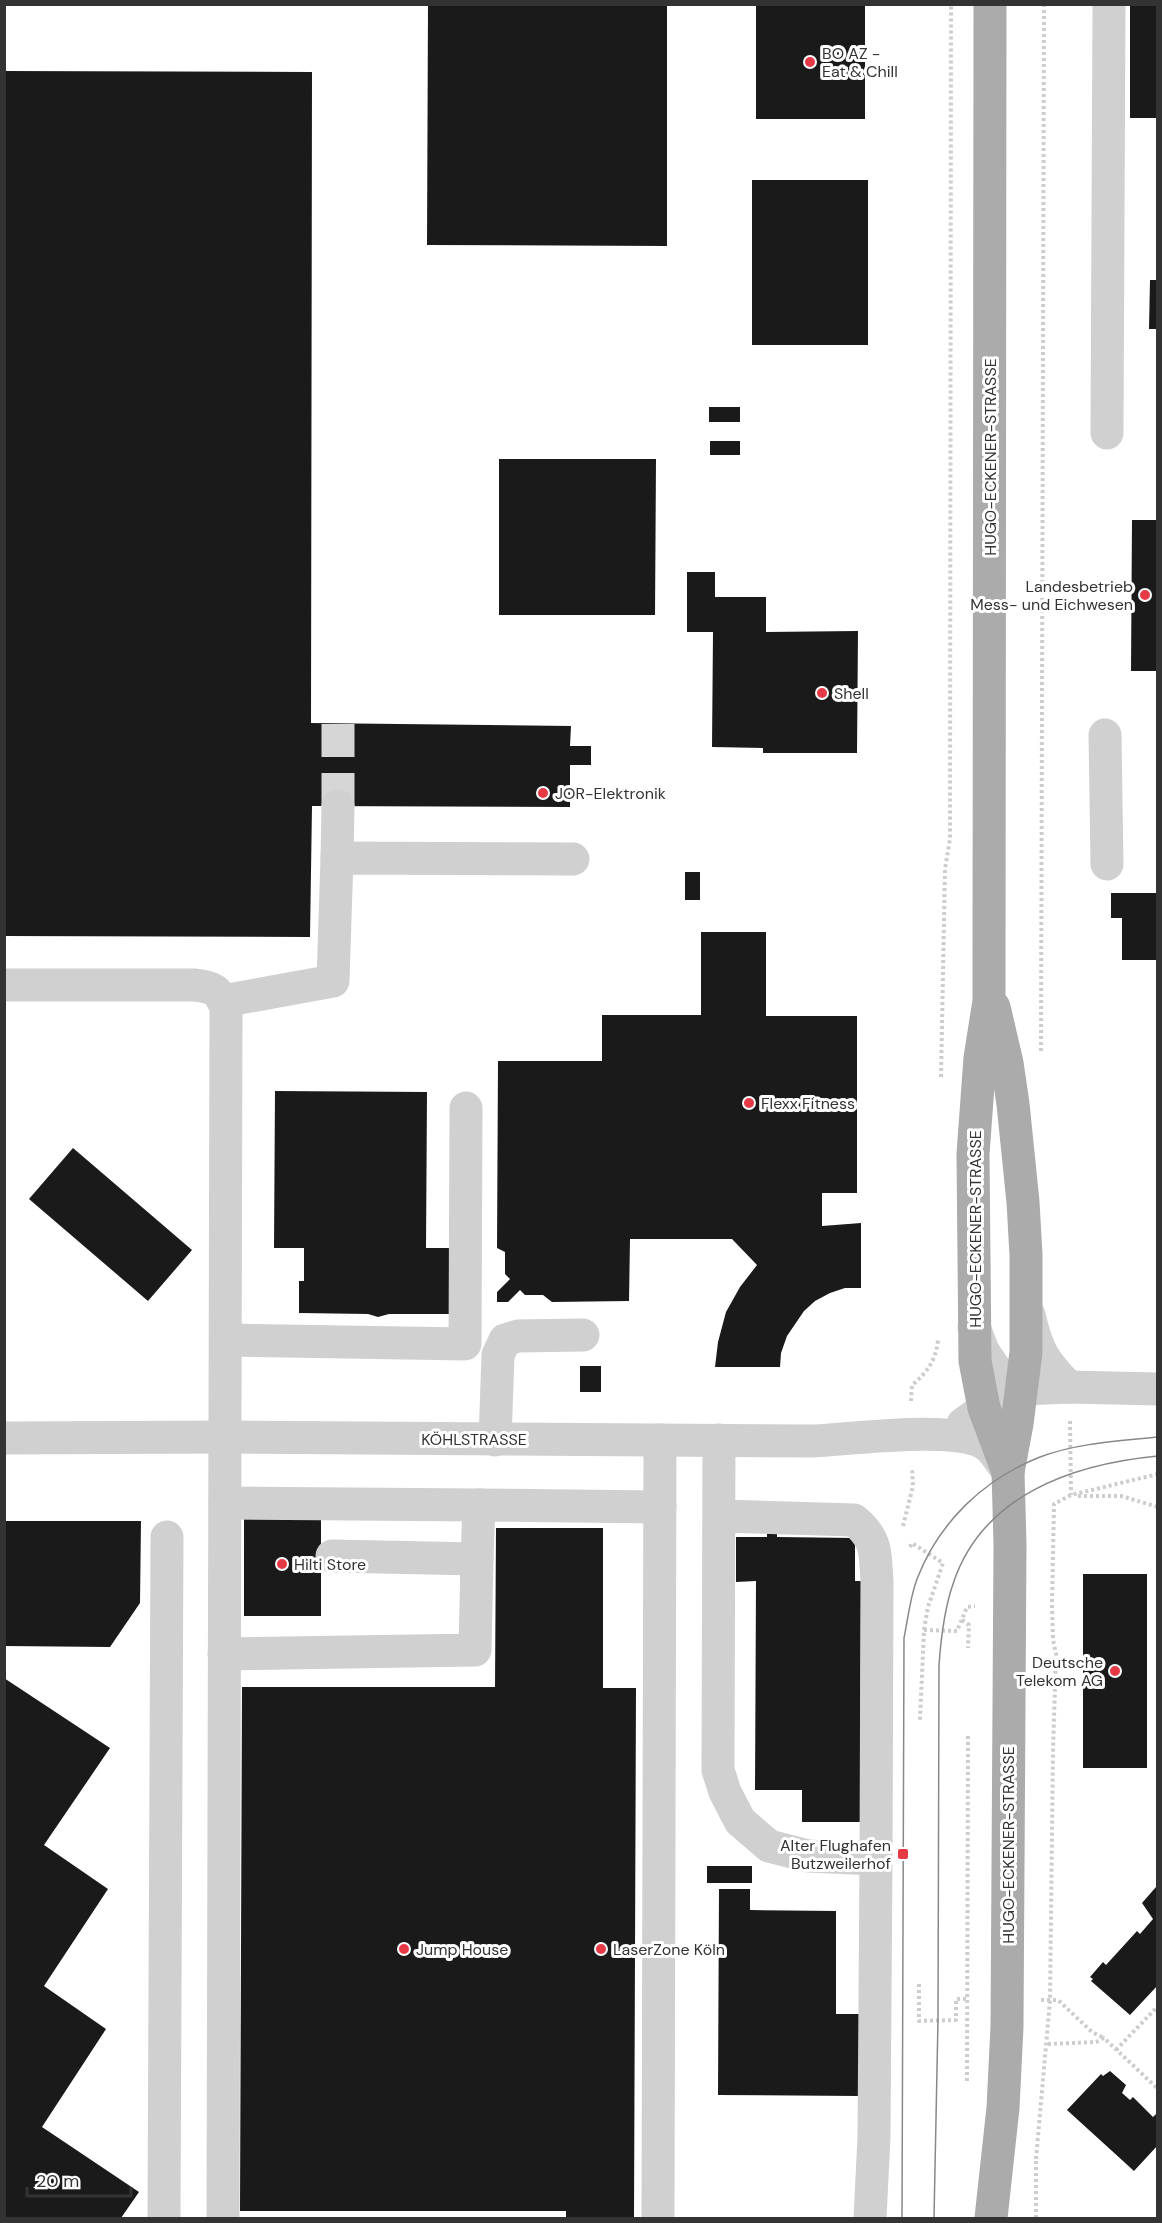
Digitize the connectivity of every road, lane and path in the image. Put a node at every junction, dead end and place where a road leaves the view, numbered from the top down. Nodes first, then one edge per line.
1 (951, 4) edge
2 (990, 4) edge
3 (1044, 4) edge
4 (1109, 4) edge
5 (1107, 433) dead end
6 (1106, 735) dead end
7 (338, 806) tunnel mouth
8 (337, 858) junction
9 (573, 858) dead end
10 (1107, 864) dead end
11 (989, 982) junction
12 (4, 985) edge
13 (223, 1001) junction
14 (1042, 1063) dead end
15 (941, 1088) dead end
16 (466, 1108) dead end
17 (1027, 1306) junction
18 (974, 1327) junction
19 (939, 1330) dead end
20 (583, 1335) dead end
21 (226, 1341) junction
22 (975, 1361) junction
23 (1069, 1387) junction
24 (1158, 1389) edge
25 (1003, 1398) junction
26 (912, 1435) junction
27 (944, 1435) junction
28 (225, 1437) junction
29 (4, 1438) edge
30 (495, 1440) junction
31 (660, 1440) junction
32 (719, 1440) junction
33 (1008, 1472) junction
34 (1158, 1474) edge
35 (1071, 1495) junction
36 (225, 1503) junction
37 (479, 1505) junction
38 (660, 1507) junction
39 (1158, 1507) edge
40 (719, 1515) junction
41 (902, 1532) dead end
42 (167, 1537) dead end
43 (908, 1551) dead end
44 (332, 1556) dead end
45 (477, 1559) junction
46 (963, 1620) dead end
47 (968, 1648) dead end
48 (224, 1654) junction
49 (920, 1720) dead end
50 (968, 1734) dead end
51 (876, 1859) junction
52 (919, 1984) dead end
53 (967, 1999) junction
54 (1007, 2000) junction
55 (1050, 2000) junction
56 (1158, 2006) edge
57 (1104, 2038) junction
58 (1048, 2044) junction
59 (1116, 2050) junction
60 (967, 2086) dead end
61 (1158, 2089) edge
62 (164, 2218) edge
63 (223, 2218) edge
64 (658, 2218) edge
65 (870, 2218) edge
66 (991, 2218) edge
67 (1036, 2218) edge

1 - 15 path
2 - 11 main road, HUGO-ECKENER-STRASSE
3 - 14 path
4 - 5 street
6 - 10 street
7 - 8 street
8 - 9 street
8 - 13 street
11 - 17 main road, HUGO-ECKENER-STRASSE
11 - 18 main road, HUGO-ECKENER-STRASSE
12 - 13 street
13 - 21 street
16 - 21 street
17 - 23 street
17 - 25 main road, HUGO-ECKENER-STRASSE
18 - 22 main road, HUGO-ECKENER-STRASSE
18 - 25 street
19 - 26 path
20 - 30 street
21 - 28 street
22 - 25 main road, HUGO-ECKENER-STRASSE
22 - 27 street
23 - 24 street
23 - 25 street
23 - 33 street
23 - 35 path
25 - 27 street
25 - 33 main road, HUGO-ECKENER-STRASSE
26 - 27 street, KÖHLSTRASSE
26 - 32 street, KÖHLSTRASSE
26 - 41 path
27 - 33 street, KÖHLSTRASSE
28 - 29 street, KÖHLSTRASSE
28 - 30 street, KÖHLSTRASSE
28 - 36 street
30 - 31 street, KÖHLSTRASSE
31 - 32 street, KÖHLSTRASSE
31 - 38 street
32 - 40 street
33 - 54 main road, HUGO-ECKENER-STRASSE
34 - 35 path
35 - 39 path
35 - 55 path
36 - 37 street
36 - 48 street
37 - 38 street
37 - 45 street
38 - 64 street
40 - 51 street
40 - 51 street
42 - 62 street
43 - 49 path
44 - 45 street
45 - 48 street
46 - 47 path
48 - 63 street
50 - 53 path
51 - 65 street
52 - 53 path
53 - 54 path
53 - 60 path
54 - 66 main road, HUGO-ECKENER-STRASSE
55 - 57 path
55 - 58 path
56 - 59 path
57 - 58 path
57 - 59 path
58 - 67 path
59 - 61 path

